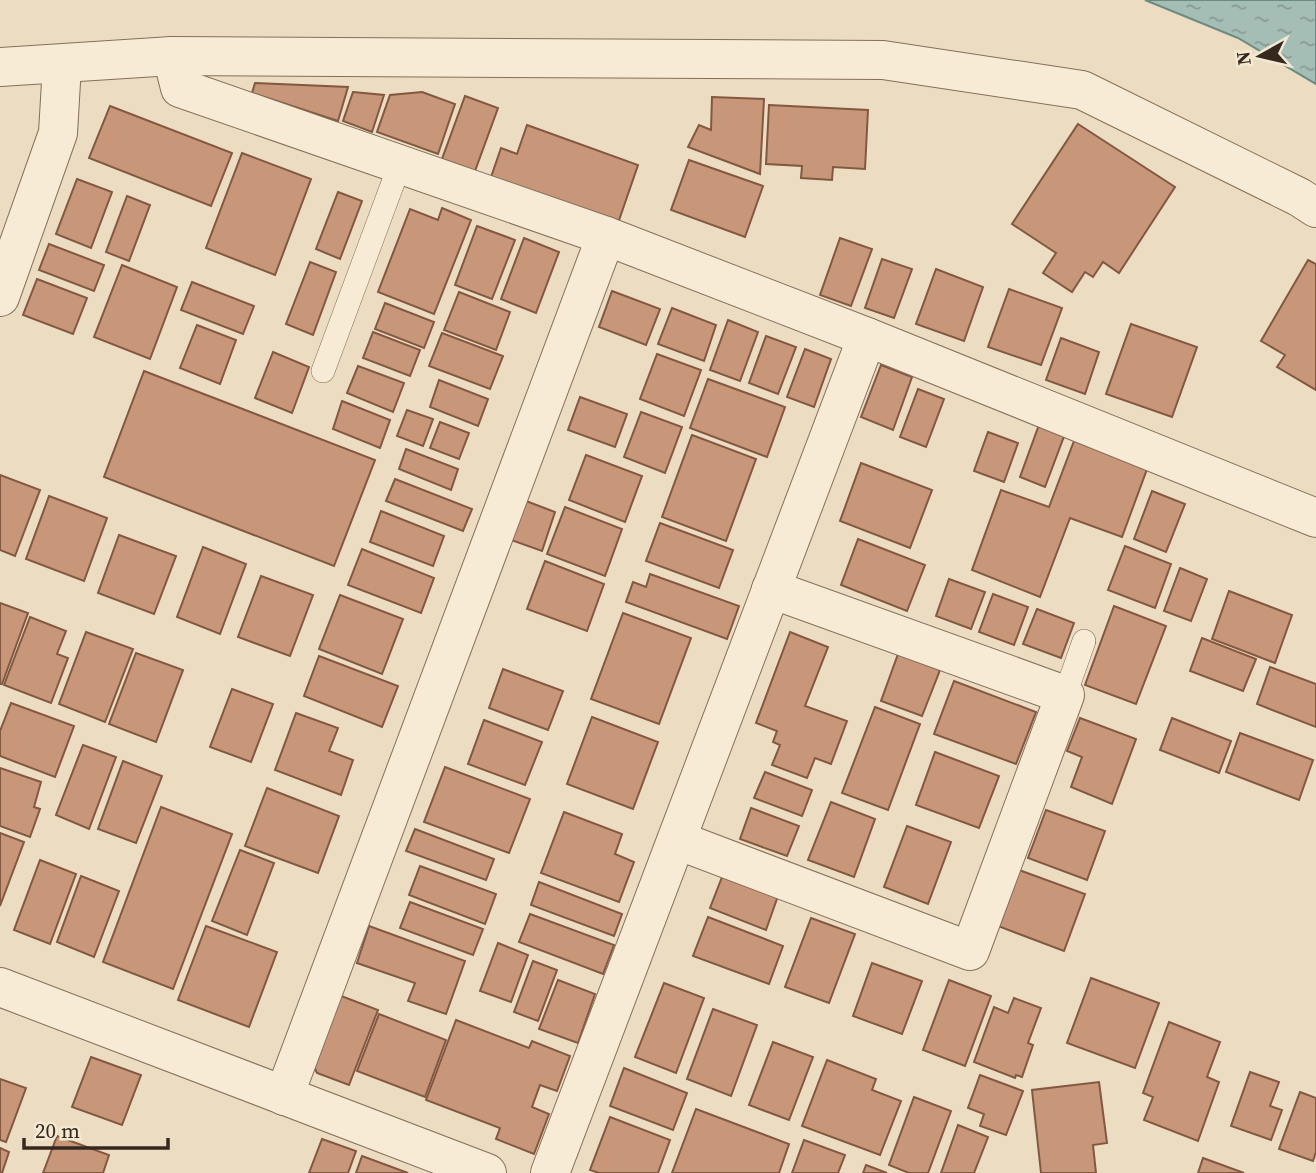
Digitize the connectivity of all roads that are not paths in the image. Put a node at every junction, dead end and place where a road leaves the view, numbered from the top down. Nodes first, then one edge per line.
1 (172, 56) junction
2 (62, 65) junction
3 (0, 67) edge
4 (400, 164) junction
5 (1316, 208) edge
6 (606, 236) junction
7 (0, 297) edge
8 (867, 337) junction
9 (323, 371) dead end
10 (1316, 518) edge
11 (771, 589) junction
12 (1084, 641) dead end
13 (1065, 695) junction
14 (677, 840) junction
15 (0, 987) edge
16 (284, 1096) junction
17 (488, 1173) edge
18 (550, 1173) edge

1 - 2 street
1 - 4 street
1 - 5 street
2 - 3 street
2 - 7 street
4 - 6 street
4 - 9 lane
6 - 8 street
6 - 16 street
8 - 10 street
8 - 11 street
11 - 13 street
11 - 14 street
12 - 13 lane
13 - 14 street
14 - 18 street
15 - 16 street
16 - 17 street

